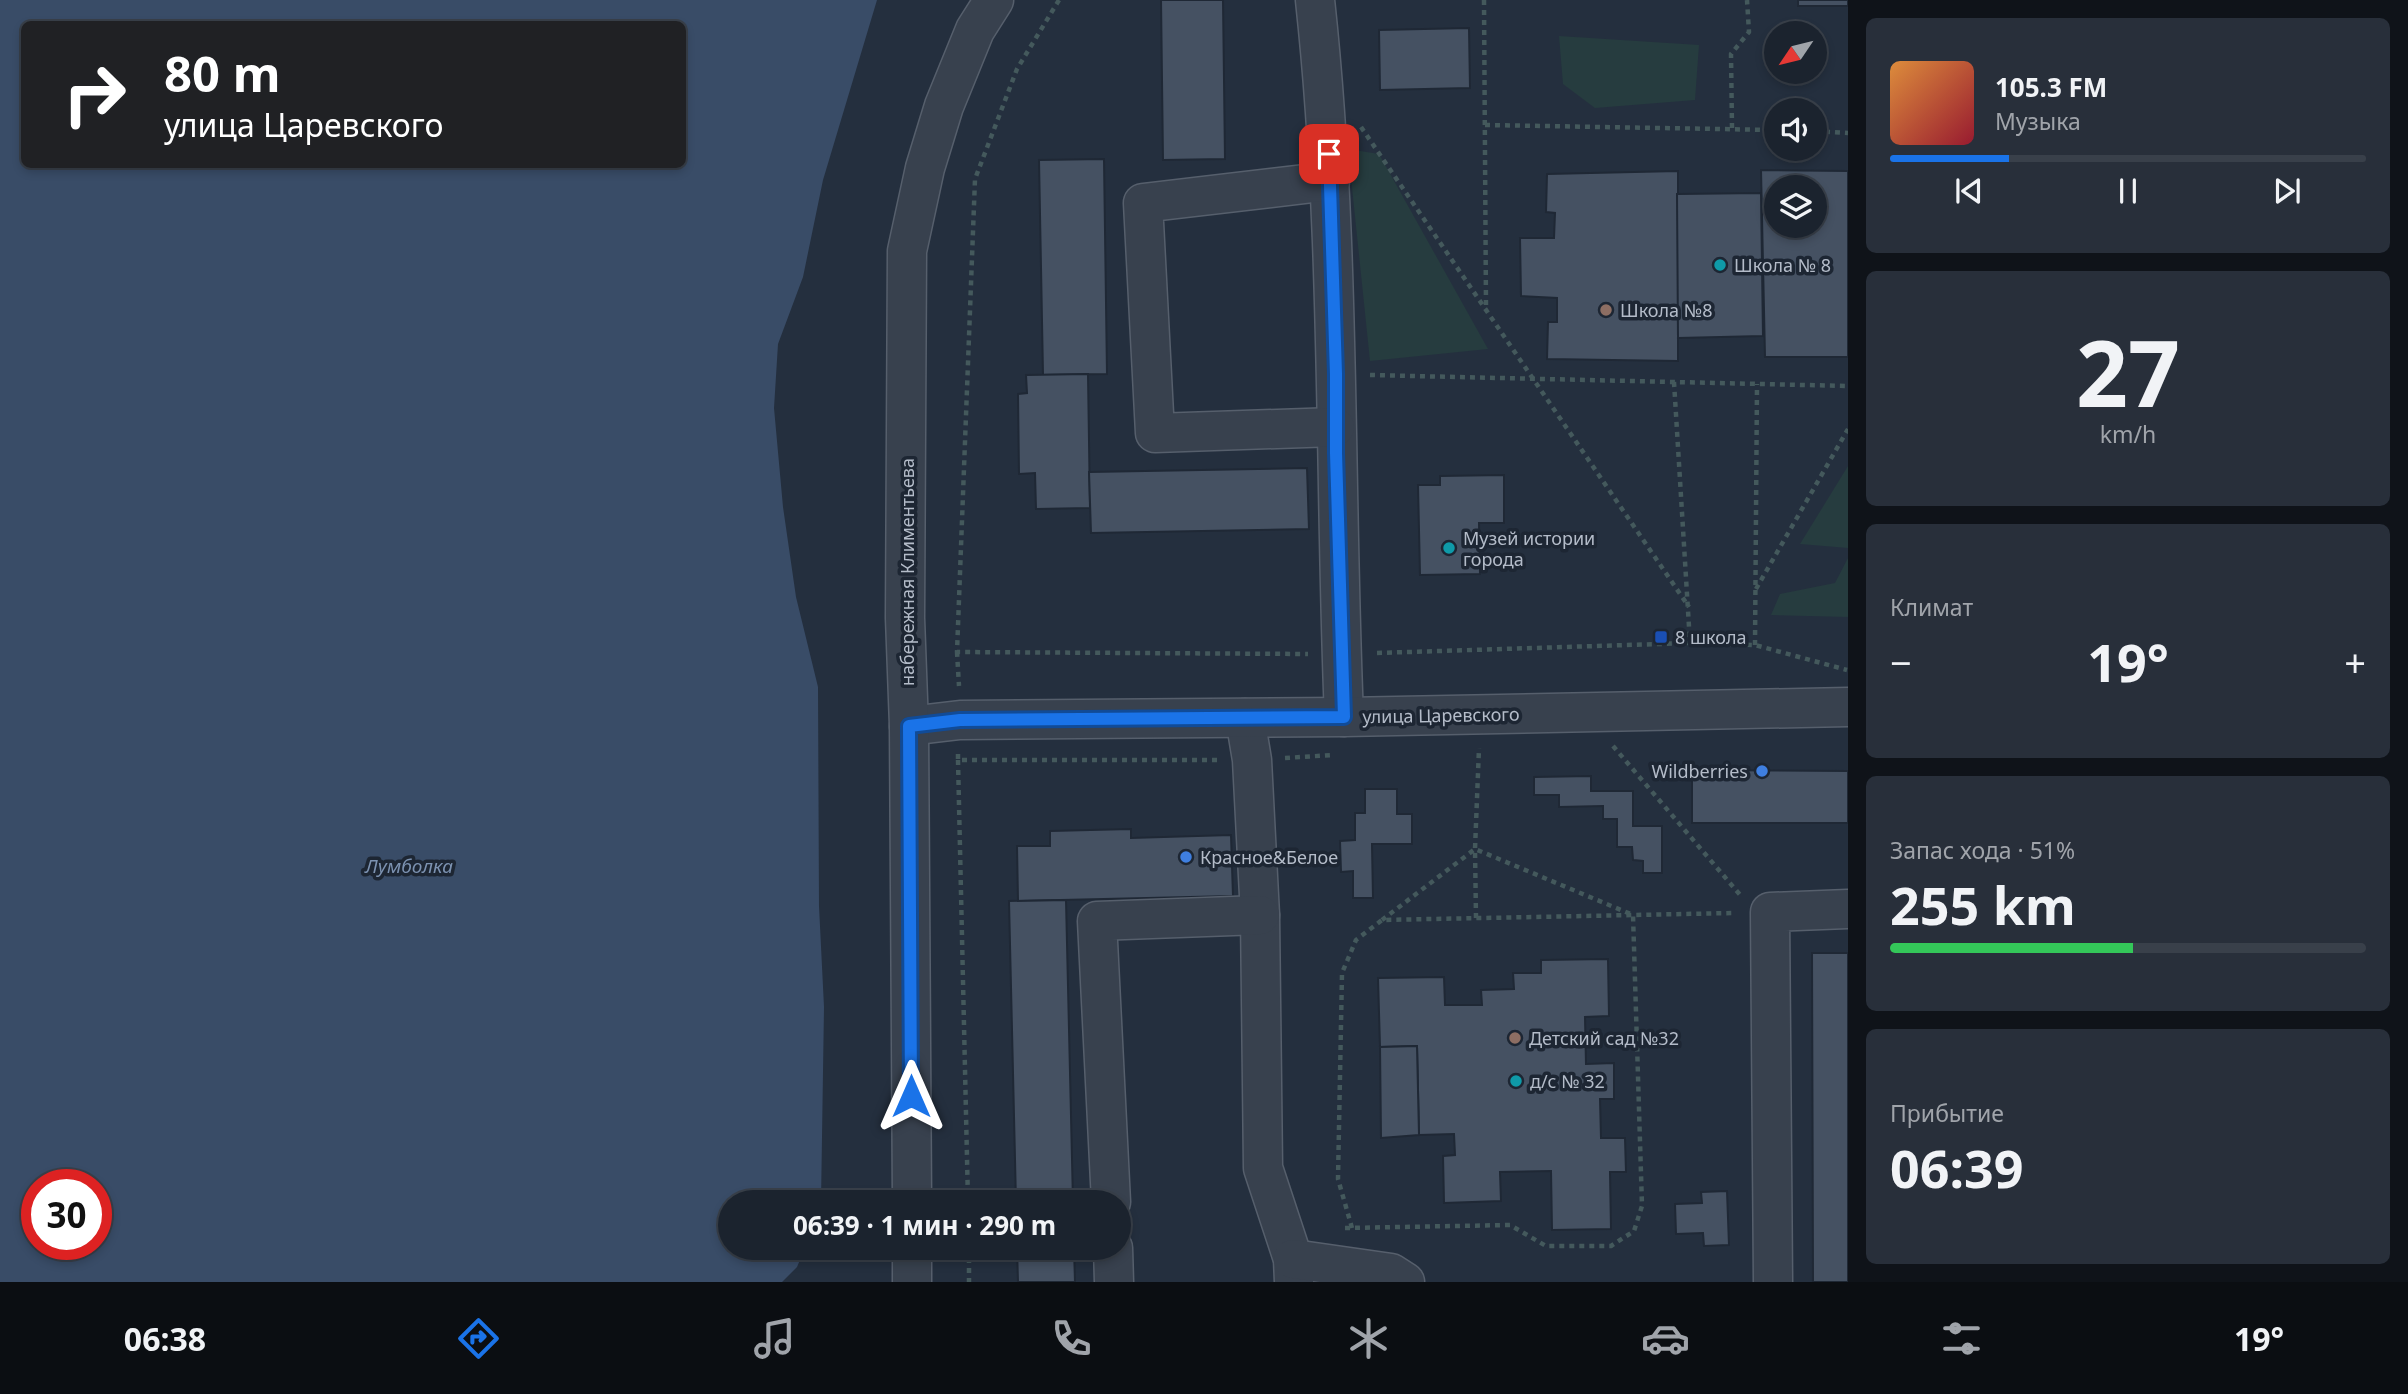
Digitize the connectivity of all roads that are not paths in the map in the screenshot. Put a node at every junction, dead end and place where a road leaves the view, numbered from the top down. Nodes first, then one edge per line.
1 (994, 0) edge
2 (1315, 0) edge
3 (1331, 181) junction
4 (1335, 428) junction
5 (1848, 707) edge
6 (1245, 718) junction
7 (909, 726) junction
8 (1345, 736) junction
9 (1848, 909) edge
10 (1260, 915) junction
11 (912, 1190) edge
12 (1110, 1190) edge
13 (912, 1260) edge
14 (1113, 1260) edge
15 (1294, 1271) edge
16 (912, 1282) edge
17 (1114, 1282) edge
18 (1405, 1282) edge
19 (1773, 1282) edge

1 - 7 street, набережная Климентьева
2 - 3 street
3 - 4 street
3 - 4 street
4 - 8 street
5 - 8 street, улица Царевского
6 - 7 street, улица Царевского
6 - 8 street, улица Царевского
6 - 10 street
7 - 11 street, набережная Климентьева
9 - 19 street
10 - 12 street
10 - 15 street
13 - 16 street
14 - 17 street
15 - 18 street

